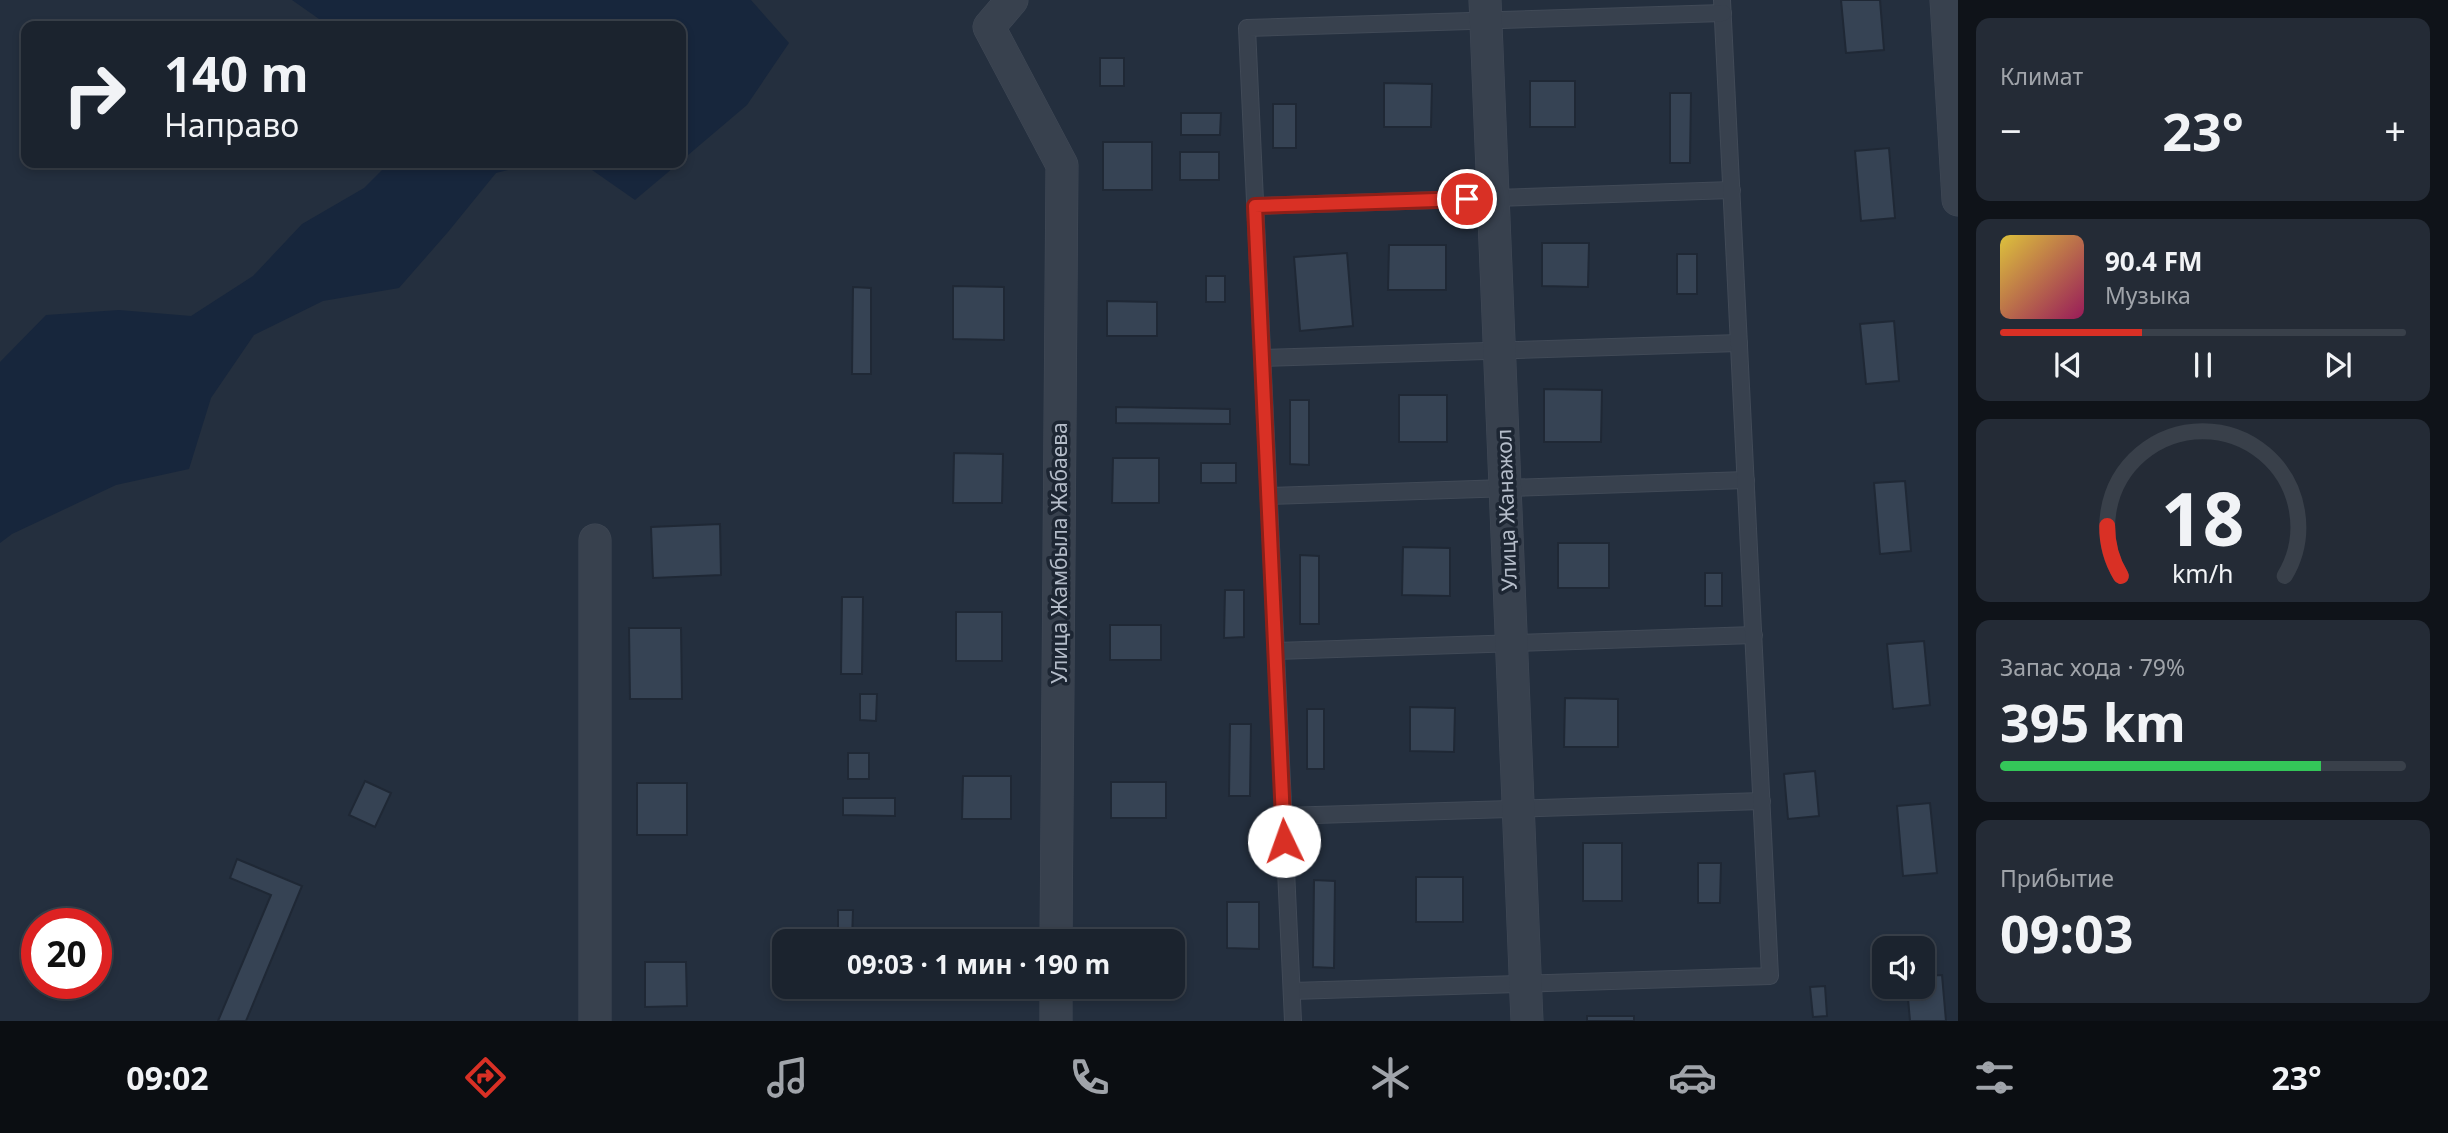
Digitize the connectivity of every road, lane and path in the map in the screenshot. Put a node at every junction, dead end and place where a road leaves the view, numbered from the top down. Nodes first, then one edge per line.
1 (1012, 0) edge
2 (1946, 0) edge
3 (1723, 7) edge
4 (1485, 10) edge
5 (1958, 184) edge
6 (1732, 191) junction
7 (1493, 198) junction
8 (1255, 206) junction
9 (1739, 343) junction
10 (1499, 351) junction
11 (1262, 358) junction
12 (1746, 480) junction
13 (1505, 488) junction
14 (1269, 496) junction
15 (595, 540) dead end
16 (1754, 635) junction
17 (1511, 643) junction
18 (1276, 651) junction
19 (1762, 801) junction
20 (1518, 808) junction
21 (1283, 816) junction
22 (1056, 929) edge
23 (1525, 983) junction
24 (1292, 991) junction
25 (1056, 999) edge
26 (595, 1021) edge
27 (1056, 1021) edge
28 (1293, 1021) edge
29 (1527, 1021) edge

1 - 22 street, Улица Жамбыла Жабаева
2 - 5 street
3 - 4 lane
3 - 6 lane
4 - 7 street, Улица Жанажол
4 - 8 lane
6 - 7 lane
6 - 9 lane
7 - 8 lane
7 - 10 street, Улица Жанажол
8 - 11 lane
9 - 10 lane
9 - 12 lane
10 - 11 lane
10 - 13 street, Улица Жанажол
11 - 14 lane
12 - 13 lane
12 - 16 lane
13 - 14 lane
13 - 17 street, Улица Жанажол
14 - 18 lane
15 - 26 street
16 - 17 lane
16 - 19 lane
17 - 18 lane
17 - 20 street, Улица Жанажол
18 - 21 lane
19 - 20 lane
19 - 23 lane
20 - 21 lane
20 - 23 street, Улица Жанажол
21 - 24 lane
23 - 24 lane
23 - 29 street, Улица Жанажол
24 - 28 lane
25 - 27 street

